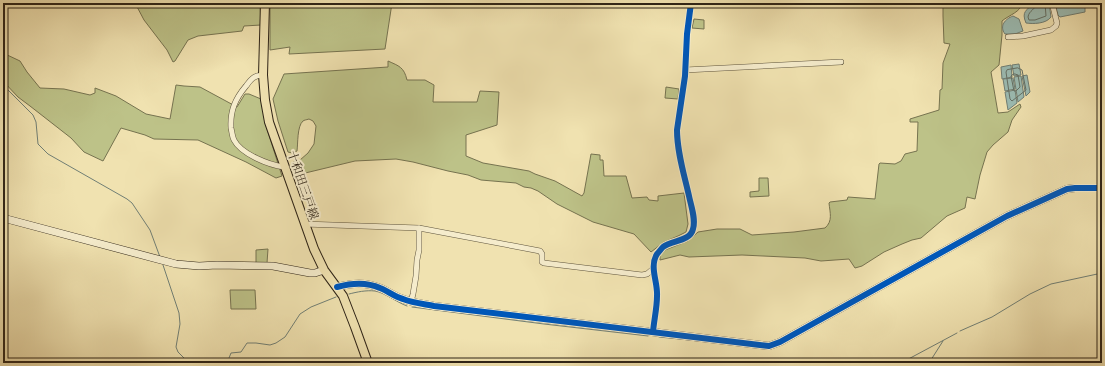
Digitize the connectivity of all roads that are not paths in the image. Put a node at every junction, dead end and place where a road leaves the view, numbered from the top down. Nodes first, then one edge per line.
1 (265, 3) edge
2 (691, 3) edge
3 (1052, 3) edge
4 (1008, 37) dead end
5 (841, 62) dead end
6 (685, 70) junction
7 (263, 75) junction
8 (284, 167) junction
9 (1102, 188) edge
10 (3, 218) edge
11 (304, 224) junction
12 (419, 228) junction
13 (653, 269) junction
14 (324, 270) junction
15 (337, 287) junction
16 (411, 302) junction
17 (652, 332) junction
18 (368, 363) edge

1 - 7 main road, 十和田三戸線
2 - 6 street
3 - 4 street
5 - 6 street
6 - 13 street
7 - 8 main road, 十和田三戸線
7 - 8 street
8 - 11 main road, 十和田三戸線
9 - 17 street
10 - 14 street
11 - 12 street
11 - 14 main road, 十和田三戸線
12 - 13 street
12 - 16 street
13 - 17 street
14 - 15 main road, 十和田三戸線
15 - 16 street
15 - 18 main road, 十和田三戸線
16 - 17 street

